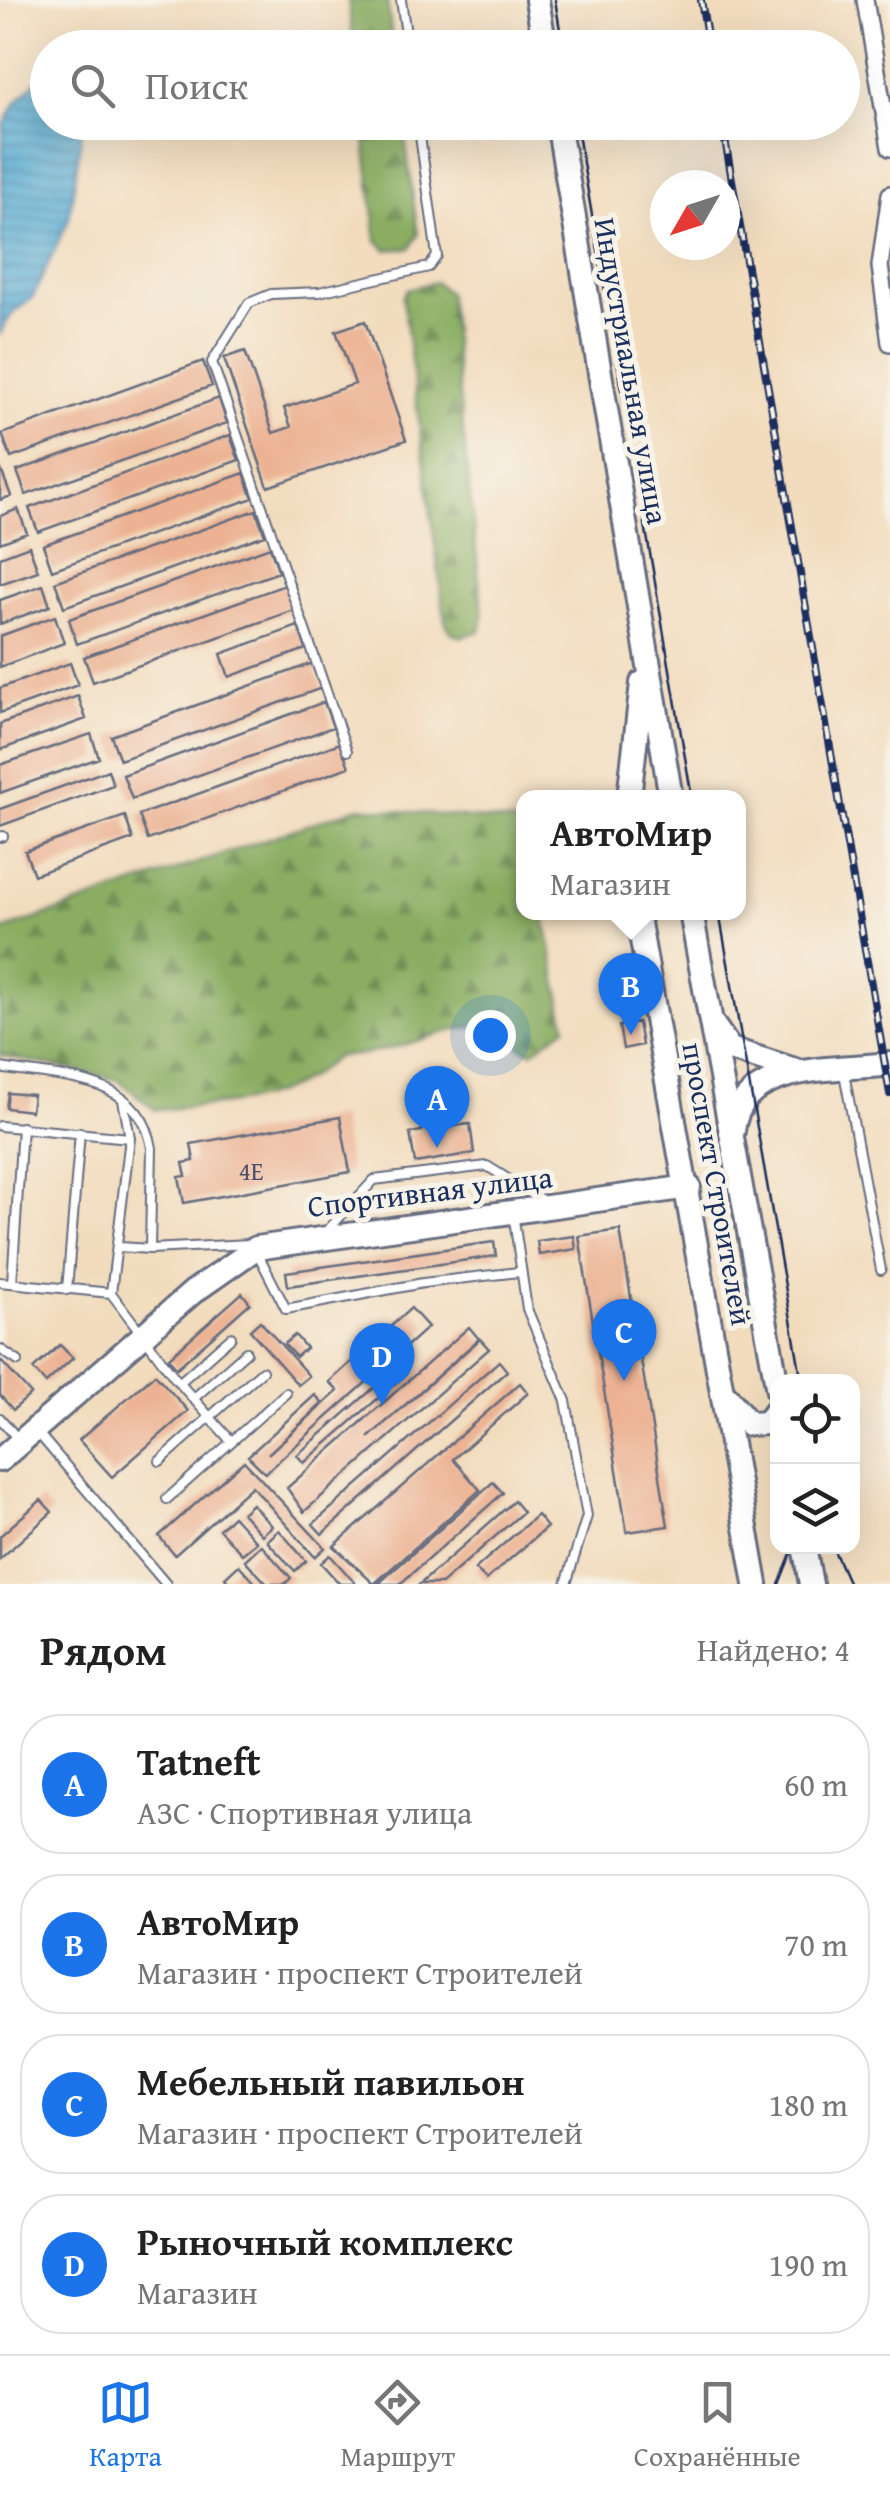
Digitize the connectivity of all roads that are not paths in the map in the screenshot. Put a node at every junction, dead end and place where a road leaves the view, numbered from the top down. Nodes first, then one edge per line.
1 (401, 0) edge
2 (537, 0) edge
3 (864, 0) edge
4 (405, 30) edge
5 (542, 30) edge
6 (421, 140) edge
7 (561, 140) edge
8 (890, 148) edge
9 (890, 194) edge
10 (890, 344) edge
11 (644, 630) junction
12 (348, 751) dead end
13 (630, 790) edge
14 (671, 790) edge
15 (639, 920) edge
16 (692, 920) edge
17 (709, 1018) junction
18 (890, 1064) edge
19 (0, 1068) edge
20 (843, 1070) junction
21 (804, 1073) junction
22 (122, 1097) junction
23 (0, 1126) edge
24 (22, 1127) junction
25 (80, 1132) junction
26 (130, 1138) junction
27 (732, 1140) junction
28 (689, 1187) junction
29 (553, 1207) junction
30 (512, 1213) junction
31 (323, 1235) junction
32 (262, 1246) junction
33 (120, 1247) junction
34 (150, 1249) junction
35 (881, 1270) dead end
36 (518, 1272) junction
37 (0, 1282) edge
38 (12, 1283) junction
39 (68, 1290) junction
40 (111, 1293) junction
41 (145, 1333) junction
42 (231, 1336) dead end
43 (0, 1349) edge
44 (246, 1352) dead end
45 (18, 1361) dead end
46 (262, 1370) dead end
47 (775, 1374) edge
48 (180, 1384) junction
49 (722, 1388) junction
50 (286, 1392) dead end
51 (193, 1399) junction
52 (209, 1417) junction
53 (0, 1418) edge
54 (770, 1418) edge
55 (27, 1436) junction
56 (231, 1441) junction
57 (0, 1460) edge
58 (160, 1460) dead end
59 (166, 1499) dead end
60 (805, 1554) edge
61 (166, 1584) edge
62 (566, 1584) edge
63 (756, 1584) edge
64 (811, 1584) edge

1 - 4 lane
2 - 5 main road
3 - 8 street
6 - 12 lane
7 - 11 main road, Индустриальная улица
9 - 10 street
11 - 13 main road
11 - 14 main road
15 - 28 main road, проспект Строителей
16 - 17 main road, проспект Строителей
17 - 21 main road
17 - 27 main road, проспект Строителей
18 - 20 main road
19 - 22 lane
20 - 21 main road
20 - 35 lane
21 - 27 main road
22 - 26 lane
22 - 34 lane
23 - 24 lane
24 - 25 lane
24 - 38 lane
25 - 26 lane
25 - 39 lane
26 - 33 lane
27 - 47 main road, проспект Строителей
28 - 29 main road, Спортивная улица
28 - 49 main road, проспект Строителей
29 - 30 main road, Спортивная улица
29 - 31 lane
30 - 31 main road, Спортивная улица
30 - 36 lane
31 - 32 main road, Спортивная улица
32 - 34 lane
32 - 36 lane
32 - 41 main road, Спортивная улица
33 - 34 lane
33 - 40 lane
36 - 62 lane
37 - 38 lane
38 - 39 lane
39 - 40 lane
40 - 41 lane
41 - 48 lane
41 - 55 main road, Спортивная улица
42 - 48 lane
43 - 45 lane
44 - 51 lane
46 - 52 lane
48 - 51 lane
49 - 54 main road
49 - 63 main road, проспект Строителей
50 - 56 lane
51 - 52 lane
52 - 56 lane
52 - 58 lane
53 - 55 lane
55 - 57 main road, Спортивная улица
55 - 61 lane
56 - 59 lane
60 - 64 main road

